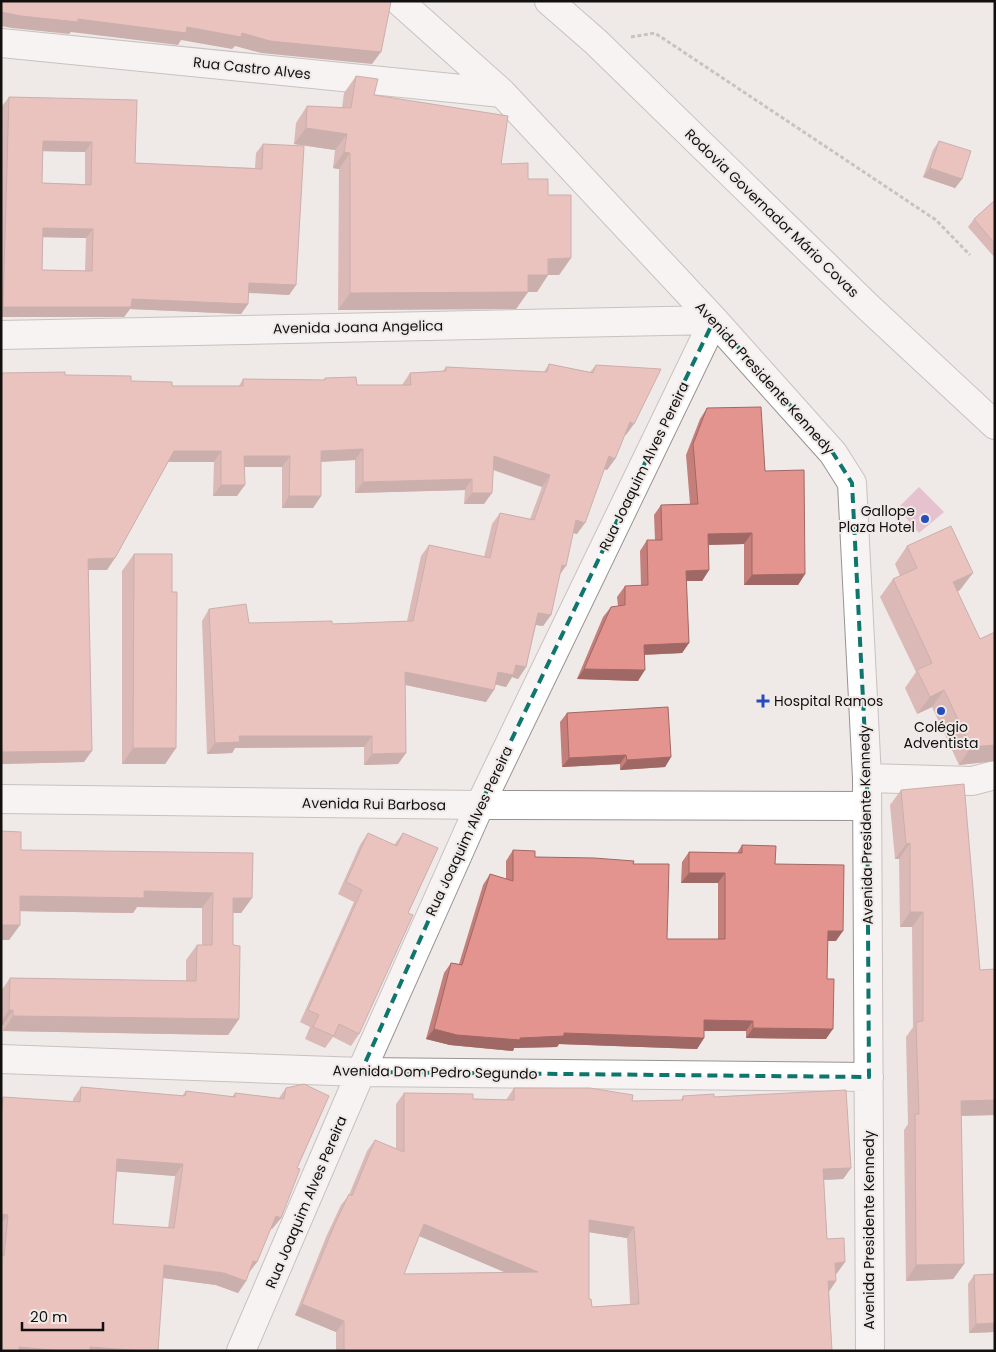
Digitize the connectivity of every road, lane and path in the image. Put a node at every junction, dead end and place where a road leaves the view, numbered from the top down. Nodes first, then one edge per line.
1 (399, 1) edge
2 (549, 1) edge
3 (596, 42) junction
4 (1, 43) edge
5 (502, 93) junction
6 (970, 255) dead end
7 (714, 320) junction
8 (1, 335) edge
9 (995, 425) edge
10 (995, 776) edge
11 (867, 778) junction
12 (1, 799) edge
13 (480, 805) junction
14 (867, 806) junction
15 (1, 1060) edge
16 (361, 1072) junction
17 (869, 1077) junction
18 (242, 1351) edge
19 (870, 1351) edge

1 - 5 main road, Avenida Presidente Kennedy
2 - 3 main road, Rodovia Governador Mário Covas
3 - 6 path
3 - 9 main road, Rodovia Governador Mário Covas
4 - 5 main road, Rua Castro Alves
5 - 7 main road, Avenida Presidente Kennedy
7 - 8 main road, Avenida Joana Angelica
7 - 11 main road, Avenida Presidente Kennedy
7 - 13 main road, Rua Joaquim Alves Pereira
10 - 11 main road
11 - 14 main road, Avenida Presidente Kennedy
12 - 13 main road, Avenida Rui Barbosa
13 - 14 main road, Avenida Rui Barbosa
13 - 16 main road, Rua Joaquim Alves Pereira
14 - 17 main road, Avenida Presidente Kennedy
15 - 16 main road, Avenida Dom Pedro Segundo
16 - 17 main road, Avenida Dom Pedro Segundo
16 - 18 main road, Rua Joaquim Alves Pereira
17 - 19 main road, Avenida Presidente Kennedy

